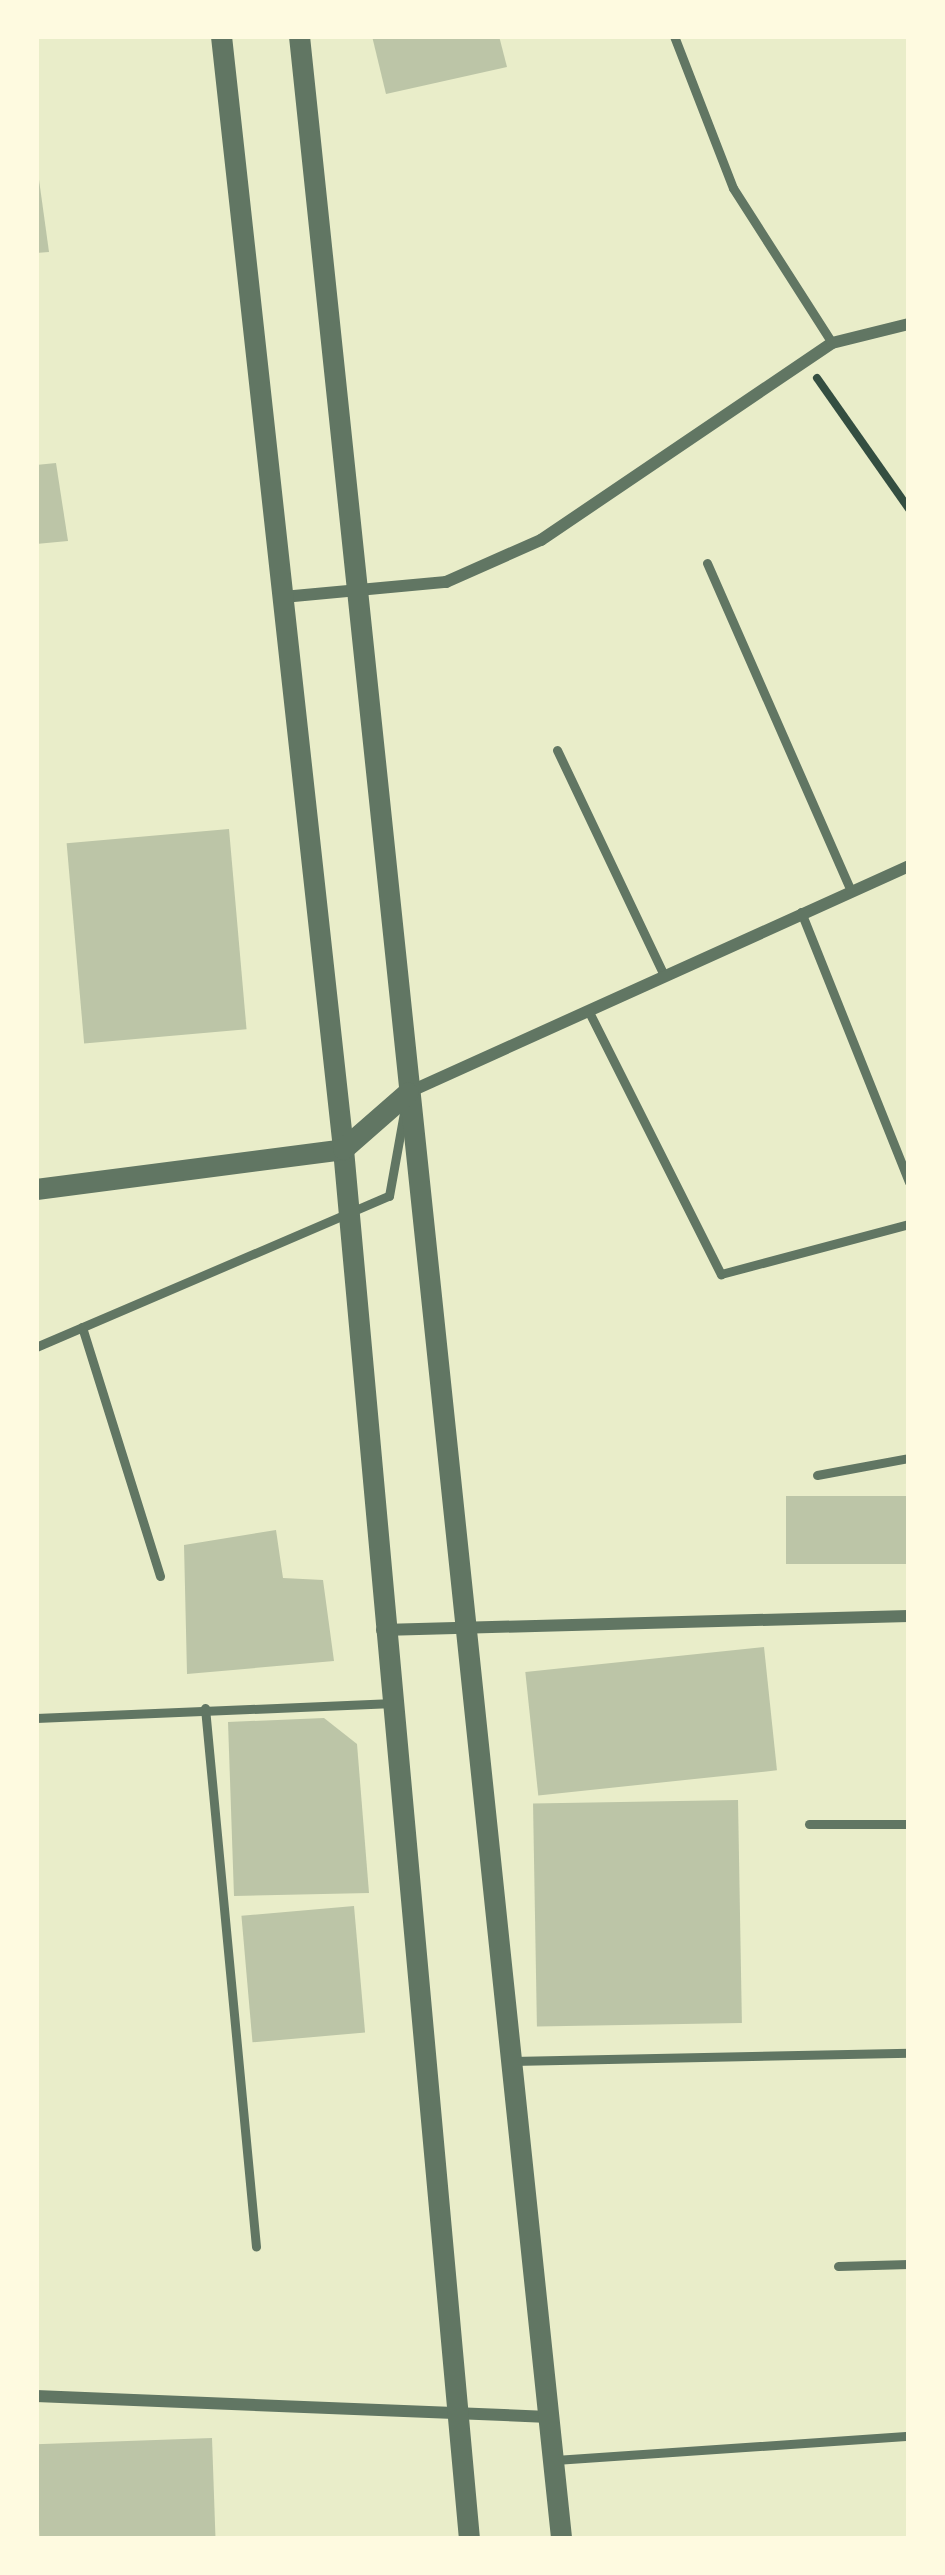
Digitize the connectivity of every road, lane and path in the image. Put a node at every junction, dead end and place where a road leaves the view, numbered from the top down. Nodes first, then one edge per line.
1 (220, 36) edge
2 (299, 36) edge
3 (674, 36) edge
4 (909, 324) edge
5 (832, 343) junction
6 (806, 362) junction
7 (909, 509) edge
8 (707, 563) dead end
9 (355, 594) junction
10 (283, 597) junction
11 (557, 750) dead end
12 (909, 866) edge
13 (850, 891) junction
14 (801, 912) junction
15 (664, 975) junction
16 (588, 1010) junction
17 (408, 1092) junction
18 (343, 1149) junction
19 (909, 1182) edge
20 (36, 1189) edge
21 (347, 1213) junction
22 (909, 1224) edge
23 (82, 1327) junction
24 (36, 1347) edge
25 (909, 1458) edge
26 (817, 1475) dead end
27 (160, 1576) dead end
28 (909, 1616) edge
29 (462, 1625) junction
30 (379, 1630) junction
31 (388, 1702) junction
32 (205, 1708) junction
33 (36, 1718) edge
34 (809, 1824) dead end
35 (909, 1824) edge
36 (909, 2053) edge
37 (511, 2061) junction
38 (256, 2247) dead end
39 (909, 2264) edge
40 (838, 2266) dead end
41 (36, 2396) edge
42 (455, 2415) junction
43 (549, 2417) junction
44 (909, 2436) edge
45 (554, 2460) junction
46 (469, 2539) edge
47 (561, 2539) edge

1 - 10 street
2 - 9 street
3 - 5 lane
4 - 5 street
5 - 6 street
6 - 7 path
6 - 9 street
8 - 13 lane
9 - 10 street
9 - 17 street
10 - 18 street
11 - 15 lane
12 - 13 street
13 - 14 street
14 - 15 street
14 - 19 lane
15 - 16 street
16 - 17 street
16 - 22 lane
17 - 18 street
17 - 21 lane
17 - 29 street
18 - 20 street
18 - 21 street
21 - 23 lane
21 - 30 street
23 - 24 lane
23 - 27 lane
25 - 26 lane
28 - 29 street
29 - 30 street
29 - 37 street
30 - 31 street
31 - 32 lane
31 - 42 street
32 - 33 lane
32 - 38 lane
34 - 35 lane
36 - 37 lane
37 - 43 street
39 - 40 lane
41 - 42 street
42 - 43 street
42 - 46 street
43 - 45 street
44 - 45 lane
45 - 47 street

